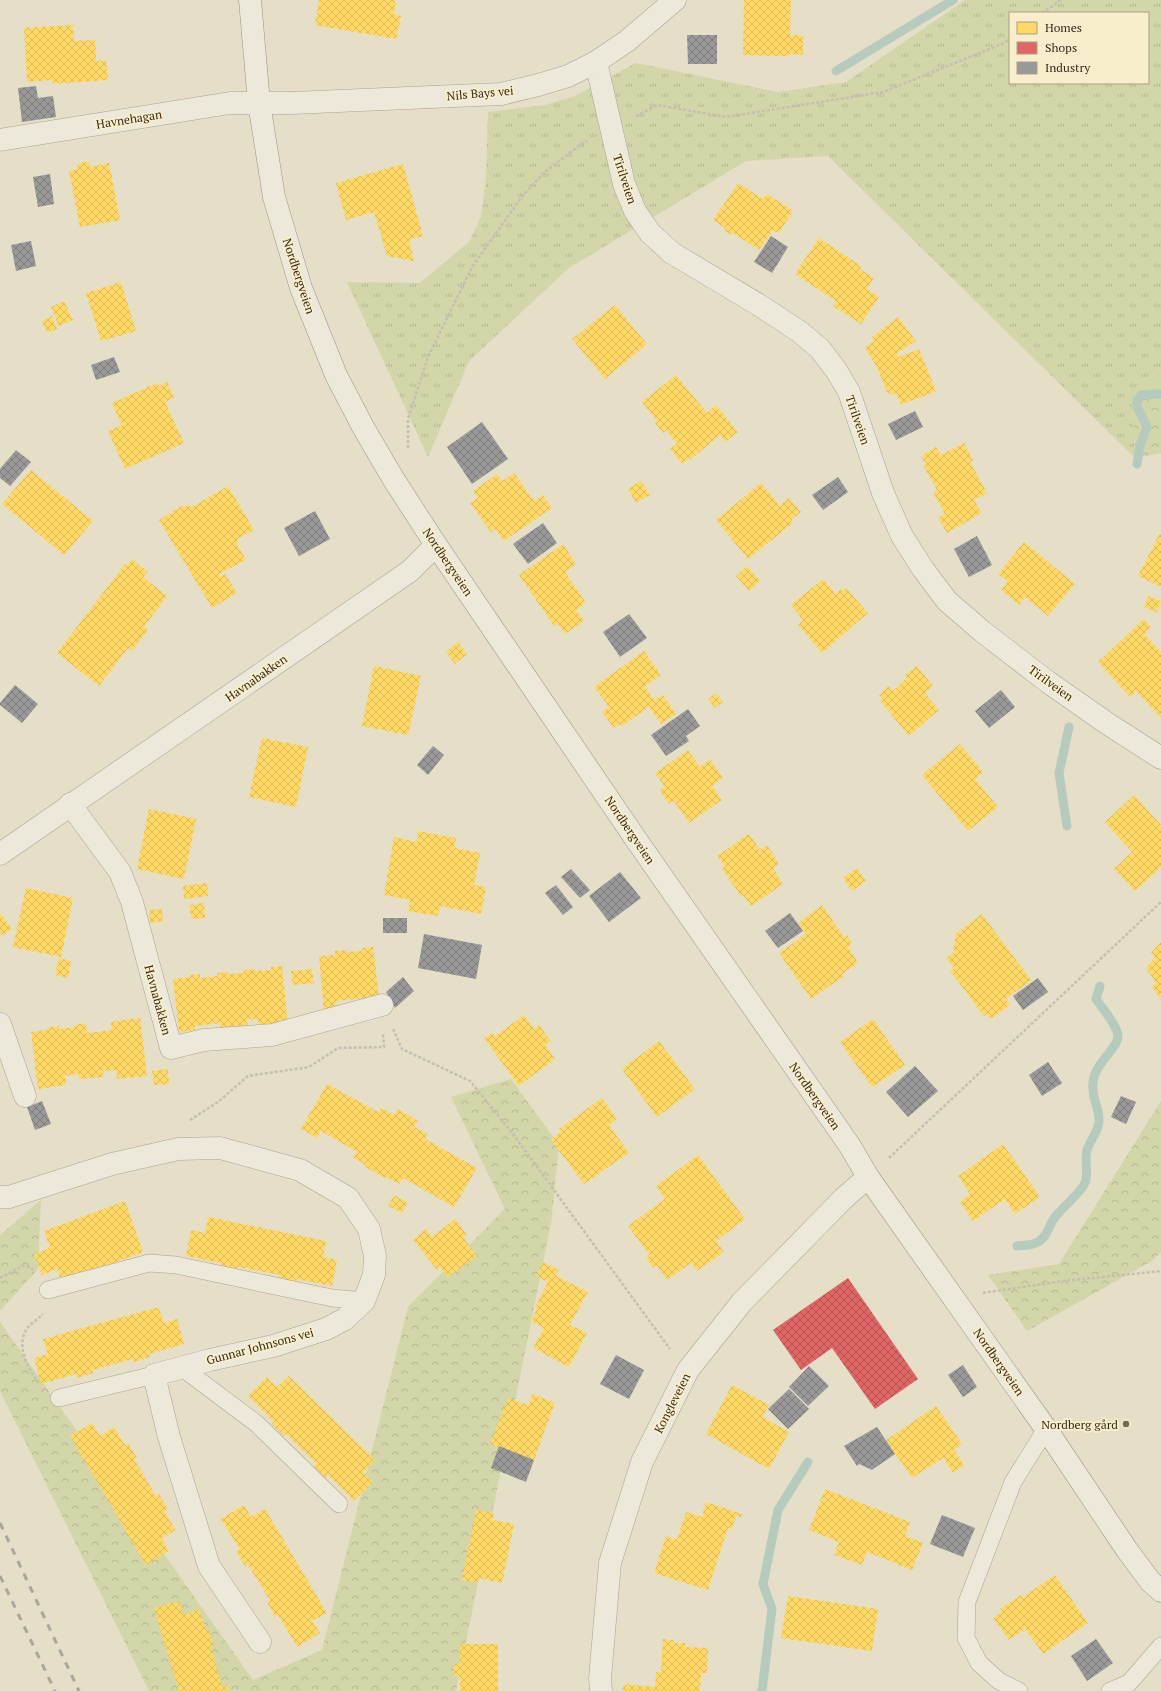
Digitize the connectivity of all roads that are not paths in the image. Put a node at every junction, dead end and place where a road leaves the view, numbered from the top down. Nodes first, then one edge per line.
1 (250, 0) edge
2 (675, 0) edge
3 (596, 62) junction
4 (259, 103) junction
5 (0, 140) edge
6 (436, 545) junction
7 (1161, 758) edge
8 (70, 804) junction
9 (0, 854) edge
10 (382, 1005) road end
11 (0, 1024) edge
12 (25, 1096) dead end
13 (868, 1177) junction
14 (0, 1197) edge
15 (48, 1290) dead end
16 (364, 1301) junction
17 (181, 1367) junction
18 (154, 1375) junction
19 (59, 1398) road end
20 (1046, 1429) junction
21 (339, 1504) dead end
22 (1161, 1592) edge
23 (260, 1642) dead end
24 (1161, 1646) edge
25 (601, 1691) edge
26 (1019, 1691) edge
27 (1110, 1691) edge

1 - 4 street, Nordbergveien
2 - 3 street, Nils Bays vei
3 - 4 street, Nils Bays vei
3 - 7 street, Tirilveien
4 - 5 street, Havnehagan
4 - 6 street, Nordbergveien
6 - 8 street, Havnabakken
6 - 13 street, Nordbergveien
8 - 9 street, Havnabakken
8 - 10 street, Havnabakken
11 - 12 street
13 - 20 street, Nordbergveien
13 - 25 street, Kongleveien
14 - 16 street, Gunnar Johnsons vei
15 - 16 lane
16 - 17 street, Gunnar Johnsons vei
17 - 18 street, Gunnar Johnsons vei
17 - 21 lane
18 - 19 lane
18 - 23 street
20 - 22 street, Nordbergveien
20 - 26 lane
24 - 27 lane

